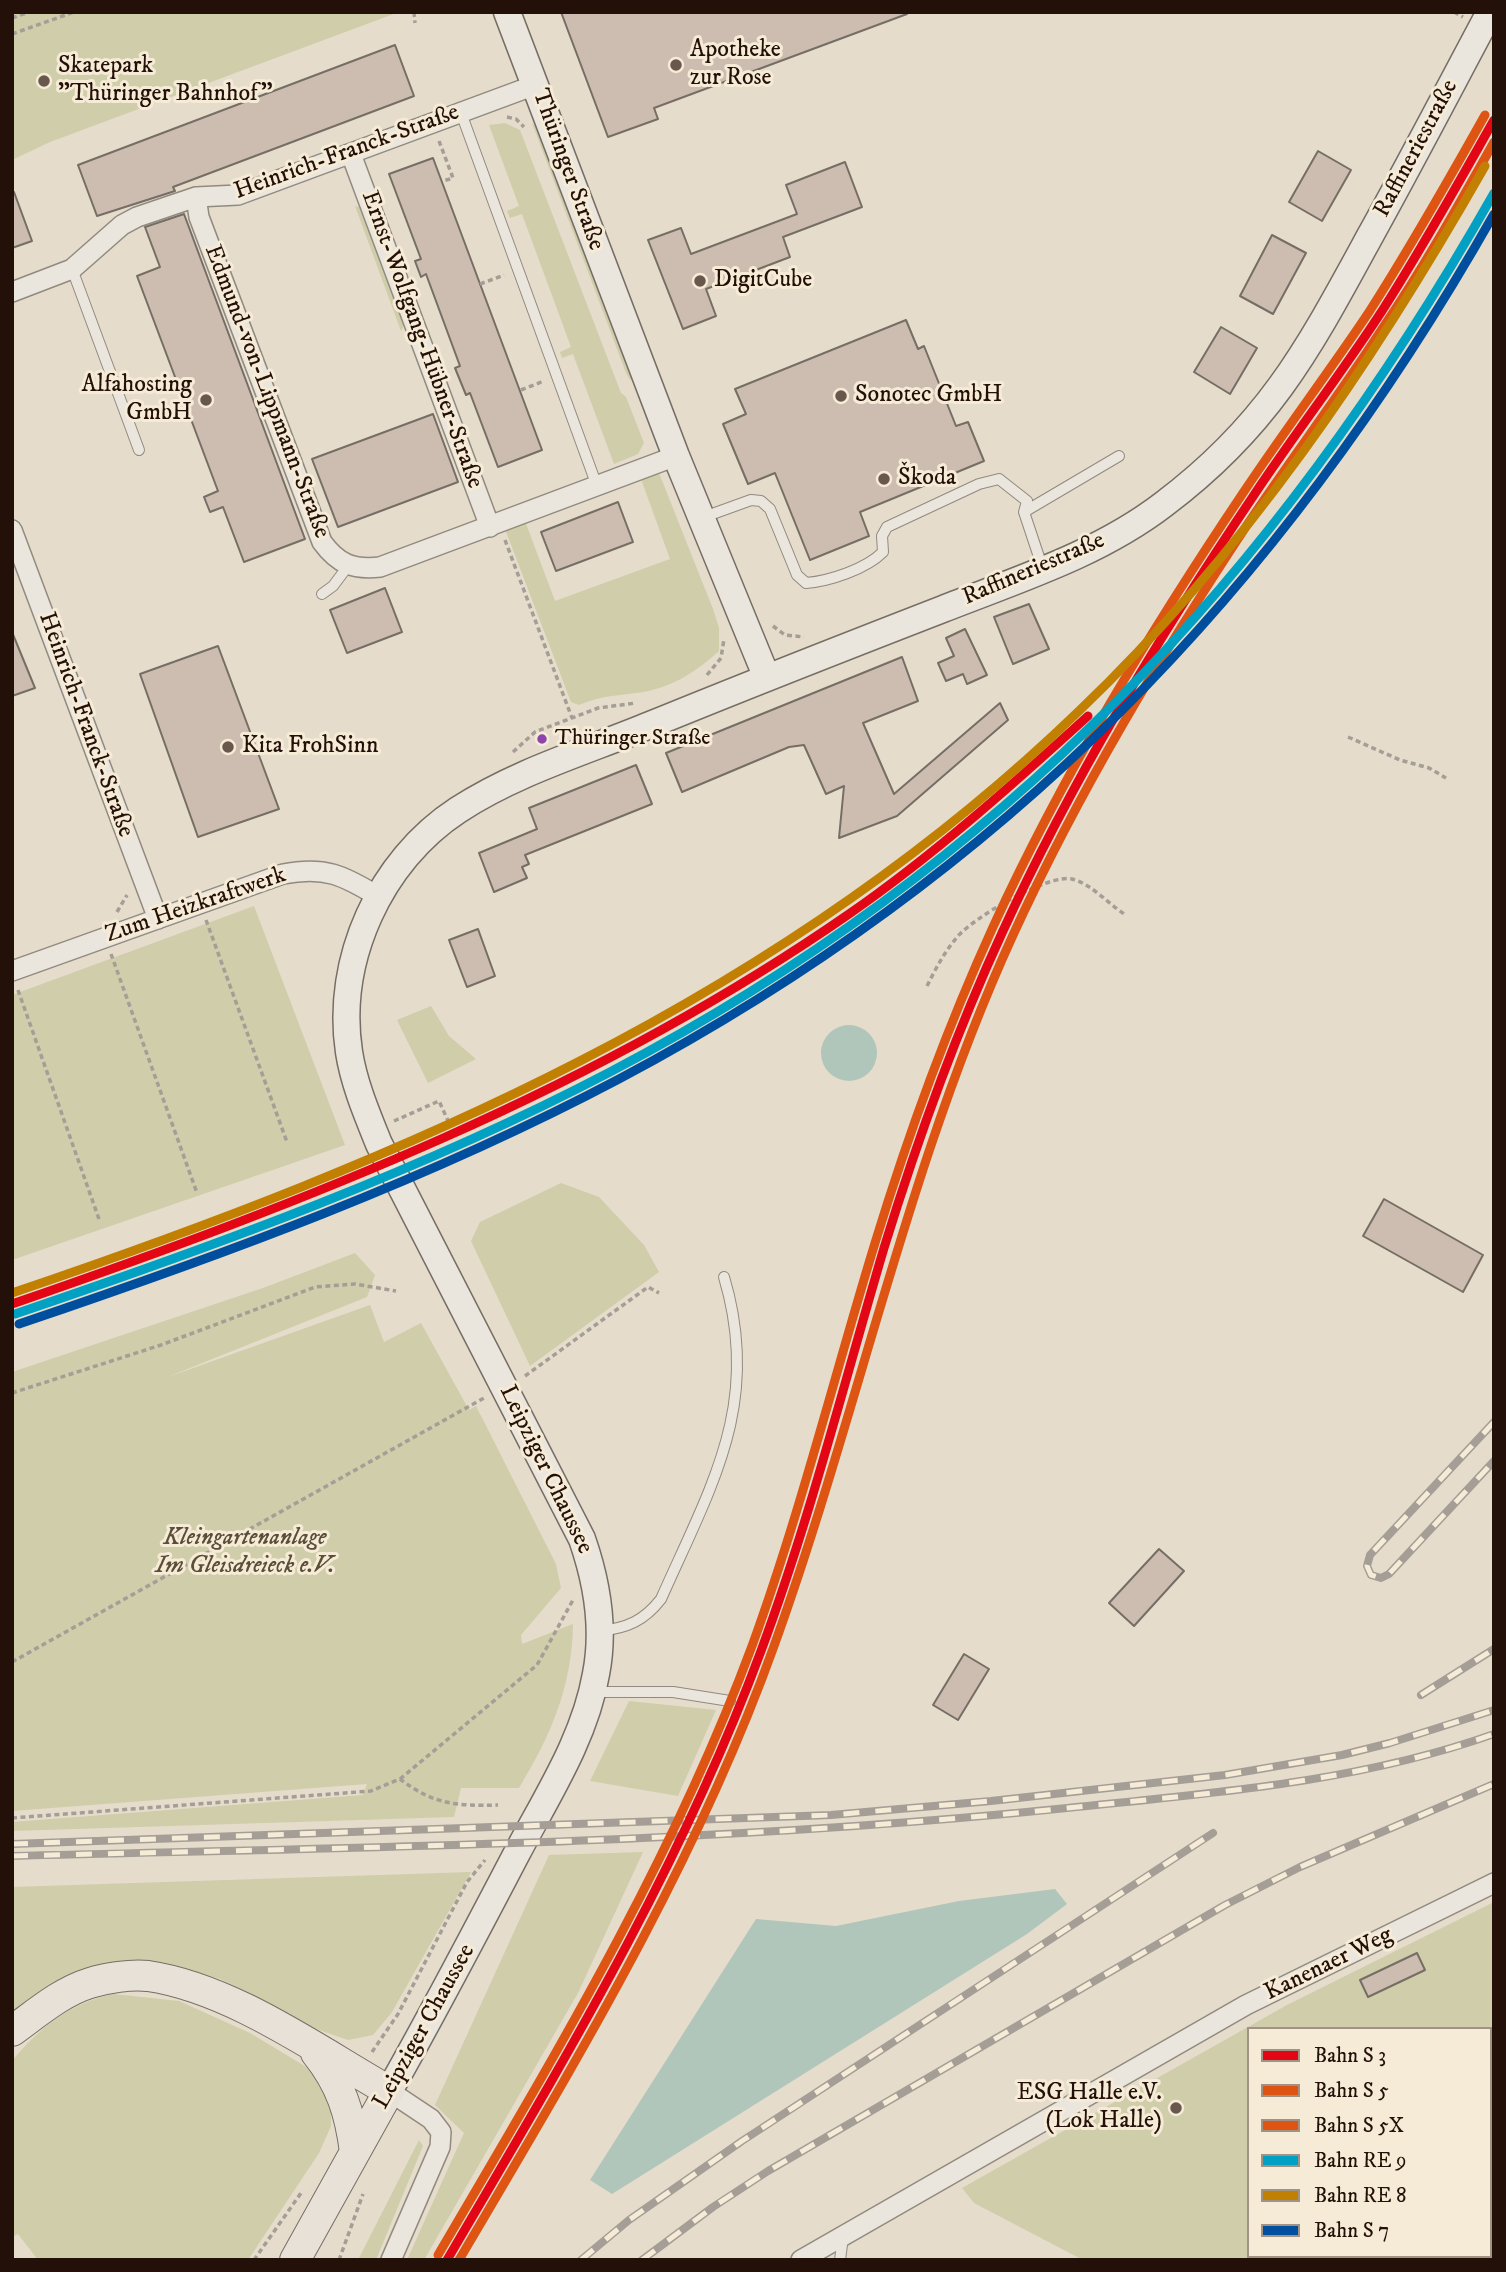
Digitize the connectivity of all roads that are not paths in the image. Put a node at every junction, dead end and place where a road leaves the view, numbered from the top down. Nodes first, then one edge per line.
1 (507, 12) edge
2 (1490, 12) edge
3 (535, 85) junction
4 (461, 113) junction
5 (351, 154) junction
6 (196, 197) junction
7 (72, 269) junction
8 (12, 292) edge
9 (139, 450) dead end
10 (676, 456) junction
11 (1119, 456) dead end
12 (597, 485) junction
13 (1024, 512) junction
14 (702, 518) junction
15 (489, 527) junction
16 (12, 530) edge
17 (348, 566) junction
18 (1043, 569) junction
19 (322, 594) dead end
20 (766, 678) junction
21 (379, 897) junction
22 (158, 919) junction
23 (14, 978) edge
24 (724, 1277) dead end
25 (599, 1631) junction
26 (593, 1692) junction
27 (730, 1701) dead end
28 (1494, 1883) edge
29 (17, 2031) edge
30 (311, 2047) junction
31 (389, 2091) junction
32 (355, 2152) junction
33 (844, 2236) junction
34 (295, 2260) edge
35 (391, 2260) edge
36 (801, 2260) edge
37 (840, 2260) edge

1 - 3 main road, Thüringer Straße
2 - 18 main road, Raffineriestraße
3 - 4 street, Heinrich-Franck-Straße
3 - 10 main road, Thüringer Straße
4 - 5 street, Heinrich-Franck-Straße
4 - 12 lane
5 - 6 street, Heinrich-Franck-Straße
5 - 15 street, Ernst-Wolfgang-Hübner-Straße
6 - 7 street, Heinrich-Franck-Straße
6 - 17 street, Edmund-von-Lippmann-Straße
7 - 8 street, Heinrich-Franck-Straße
7 - 9 lane
10 - 12 street, Edmund-von-Lippmann-Straße
10 - 14 main road, Thüringer Straße
11 - 13 lane
12 - 15 street, Edmund-von-Lippmann-Straße
13 - 14 lane
13 - 18 lane
14 - 20 main road, Thüringer Straße
15 - 17 street, Edmund-von-Lippmann-Straße
16 - 22 street, Heinrich-Franck-Straße
17 - 19 lane
18 - 20 main road, Raffineriestraße
20 - 21 main road, Raffineriestraße
21 - 22 street, Zum Heizkraftwerk
21 - 25 main road, Leipziger Chaussee
22 - 23 street, Zum Heizkraftwerk
24 - 25 lane
25 - 26 main road, Leipziger Chaussee
26 - 27 lane
26 - 31 main road, Leipziger Chaussee
28 - 33 street, Kanenaer Weg
29 - 30 main road
30 - 31 main road
30 - 32 main road
31 - 32 main road, Leipziger Chaussee
31 - 35 street
32 - 34 main road, Leipziger Chaussee
33 - 36 street, Kanenaer Weg
33 - 37 lane

